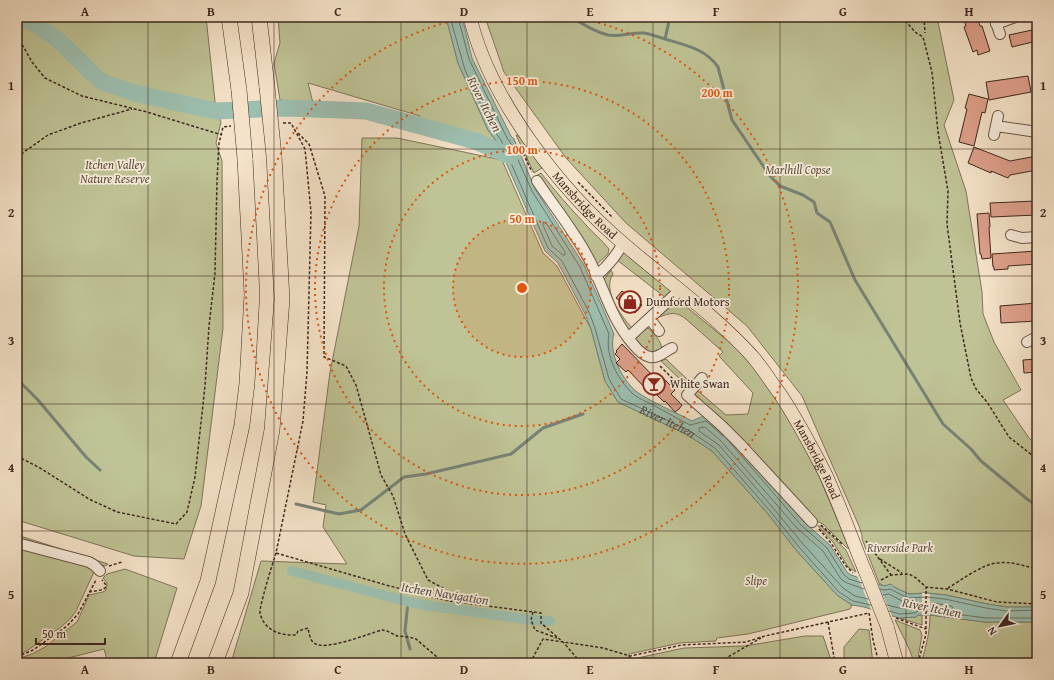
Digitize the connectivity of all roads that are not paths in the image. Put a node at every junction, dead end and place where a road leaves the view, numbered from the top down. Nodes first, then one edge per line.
1 (229, 17) edge
2 (259, 17) edge
3 (470, 17) edge
4 (1015, 17) edge
5 (995, 20) edge
6 (1000, 34) dead end
7 (996, 126) dead end
8 (1037, 132) edge
9 (537, 181) dead end
10 (1011, 235) dead end
11 (1037, 237) edge
12 (623, 244) junction
13 (596, 276) junction
14 (680, 290) junction
15 (650, 319) junction
16 (659, 331) dead end
17 (1037, 337) edge
18 (628, 338) junction
19 (1027, 342) dead end
20 (672, 348) dead end
21 (702, 378) dead end
22 (812, 522) road end
23 (17, 543) edge
24 (100, 571) road end
25 (178, 663) edge
26 (214, 663) edge
27 (897, 663) edge

1 - 25 highway, bridge
2 - 26 highway, bridge
3 - 12 main road, Mansbridge Road
4 - 5 street
5 - 6 street
7 - 8 street
9 - 13 street, Mansbridge Road
10 - 11 street
12 - 13 street, Mansbridge Road
12 - 14 main road, Mansbridge Road
13 - 18 street, Mansbridge Road
14 - 15 street
14 - 27 main road, Mansbridge Road, bridge
15 - 16 street
15 - 18 street
17 - 19 street
18 - 20 street, Mansbridge Road
21 - 22 street
23 - 24 street

